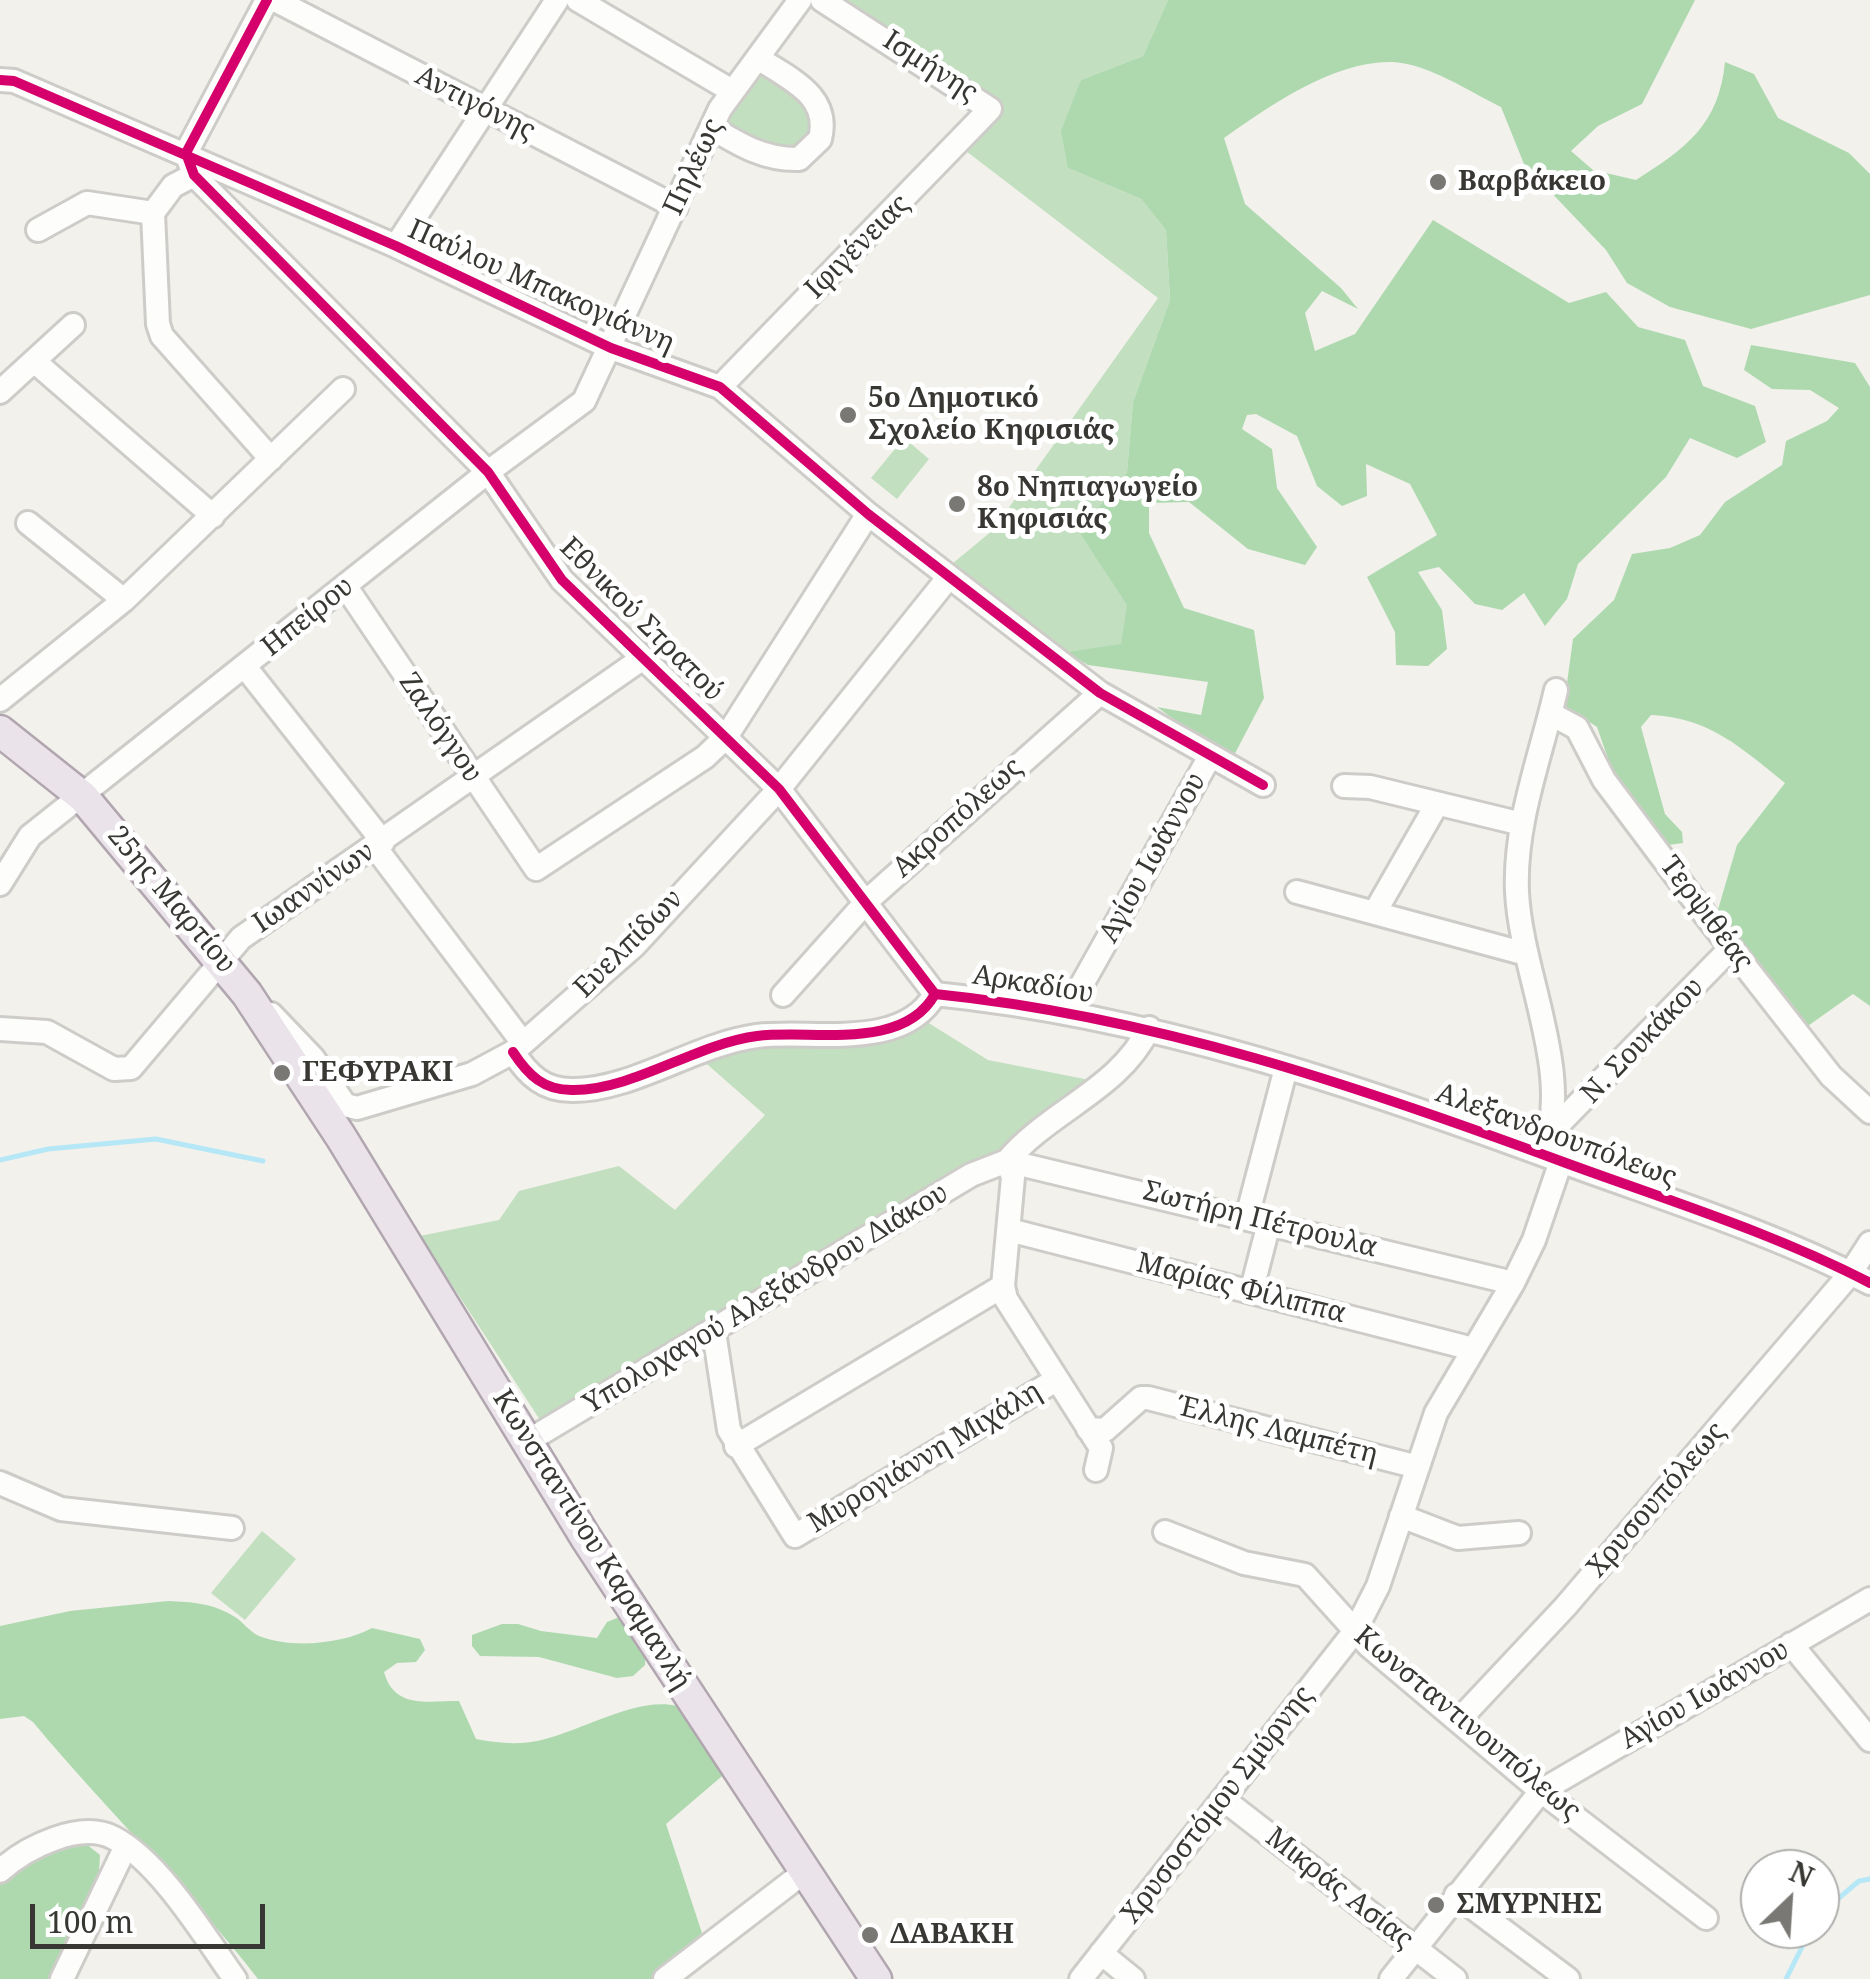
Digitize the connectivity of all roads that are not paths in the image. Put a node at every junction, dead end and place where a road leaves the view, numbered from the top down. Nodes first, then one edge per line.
1 (267, 0) edge
2 (276, 0) edge
3 (557, 0) edge
4 (578, 0) edge
5 (800, 0) edge
6 (822, 0) edge
7 (758, 58) junction
8 (0, 80) edge
9 (732, 91) junction
10 (987, 104) joint
11 (486, 110) junction
12 (712, 128) junction
13 (190, 164) junction
14 (676, 207) junction
15 (153, 213) junction
16 (38, 230) dead end
17 (396, 246) junction
18 (73, 325) dead end
19 (611, 348) junction
20 (34, 361) junction
21 (720, 387) junction
22 (343, 389) dead end
23 (0, 392) edge
24 (271, 460) junction
25 (488, 472) junction
26 (868, 514) junction
27 (213, 516) junction
28 (28, 523) dead end
29 (948, 578) junction
30 (346, 587) junction
31 (124, 600) junction
32 (643, 658) junction
33 (246, 668) junction
34 (1556, 690) dead end
35 (1100, 693) junction
36 (0, 700) edge
37 (1551, 714) junction
38 (0, 731) edge
39 (726, 737) junction
40 (1209, 758) junction
41 (474, 779) junction
42 (1264, 785) dead end
43 (1344, 786) dead end
44 (779, 789) junction
45 (83, 797) junction
46 (1437, 804) junction
47 (1522, 824) junction
48 (379, 844) junction
49 (0, 884) edge
50 (1297, 892) dead end
51 (867, 901) junction
52 (1375, 912) junction
53 (1731, 948) junction
54 (1526, 954) junction
55 (222, 958) junction
56 (247, 994) junction
57 (935, 994) junction
58 (784, 995) dead end
59 (1067, 1011) junction
60 (1149, 1028) junction
61 (0, 1029) edge
62 (518, 1048) junction
63 (1220, 1048) joint
64 (1286, 1068) junction
65 (314, 1095) joint
66 (1866, 1104) edge
67 (1552, 1131) junction
68 (1552, 1157) junction
69 (1007, 1160) junction
70 (1258, 1220) junction
71 (1009, 1230) junction
72 (1870, 1243) edge
73 (1860, 1279) edge
74 (1513, 1283) junction
75 (1003, 1286) junction
76 (1252, 1289) junction
77 (714, 1332) junction
78 (1473, 1350) junction
79 (1056, 1380) junction
80 (1088, 1429) junction
81 (528, 1441) junction
82 (736, 1446) junction
83 (1418, 1467) junction
84 (1096, 1470) dead end
85 (0, 1483) edge
86 (1401, 1516) junction
87 (232, 1528) dead end
88 (1165, 1532) dead end
89 (1519, 1533) dead end
90 (1870, 1599) edge
91 (1355, 1631) junction
92 (1791, 1644) junction
93 (1458, 1721) junction
94 (1870, 1740) edge
95 (1541, 1791) junction
96 (1223, 1799) junction
97 (126, 1846) junction
98 (0, 1872) edge
99 (804, 1872) junction
100 (1456, 1895) junction
101 (1706, 1918) dead end
102 (1416, 1948) junction
103 (1101, 1953) junction
104 (680, 1976) edge
105 (62, 1979) edge
106 (236, 1979) edge
107 (876, 1979) edge
108 (1081, 1979) edge
109 (1134, 1979) edge
110 (1391, 1979) edge
111 (1455, 1979) edge
112 (1568, 1979) edge

1 - 13 street
2 - 11 street, Αντιγόνης
3 - 11 street
4 - 9 street
5 - 7 street, Πηλέως
6 - 10 street, Ισμήνης
7 - 9 street, Πηλέως
7 - 12 street
8 - 13 street, Παύλου Μπακογιάννη
9 - 12 street, Πηλέως
10 - 21 street, Ιφιγένειας
11 - 14 street, Αντιγόνης
11 - 17 street
12 - 14 street, Πηλέως
13 - 15 street
13 - 17 street, Παύλου Μπακογιάννη
13 - 25 street, Εθνικού Στρατού
14 - 19 street, Πηλέως
15 - 16 street
15 - 24 street
17 - 19 street, Παύλου Μπακογιάννη
18 - 20 street
19 - 21 street, Παύλου Μπακογιάννη
19 - 25 street, Ηπείρου
20 - 23 street
20 - 27 street
21 - 26 street, Παύλου Μπακογιάννη
22 - 24 street
24 - 27 street
25 - 30 street, Ηπείρου
25 - 32 street, Εθνικού Στρατού
26 - 29 street, Παύλου Μπακογιάννη
26 - 39 street
27 - 31 street
28 - 31 street
29 - 35 street, Παύλου Μπακογιάννη
29 - 44 street, Ευελπίδων
30 - 33 street, Ηπείρου
30 - 41 street, Ζαλόγγου
31 - 36 street
32 - 39 street, Εθνικού Στρατού
32 - 41 street, Ιωαννίνων
33 - 45 street, Ηπείρου
33 - 48 street, Αρκαδίου
34 - 37 street
35 - 40 street, Παύλου Μπακογιάννη
35 - 51 street, Ακροπόλεως
37 - 47 street
37 - 53 street, Τερψιθέας
38 - 45 main road, 25ης Μαρτίου
39 - 41 street, Ζαλόγγου
39 - 44 street, Εθνικού Στρατού
40 - 42 street, Παύλου Μπακογιάννη
40 - 59 street, Αγίου Ιωάννου
41 - 48 street, Ιωαννίνων
43 - 46 street
44 - 51 street, Εθνικού Στρατού
44 - 62 street, Ευελπίδων
45 - 49 street, Ηπείρου
45 - 55 main road, 25ης Μαρτίου
46 - 47 street
46 - 52 street
47 - 54 street
48 - 55 street, Ιωαννίνων
48 - 62 street, Αρκαδίου
50 - 52 street
51 - 57 street, Εθνικού Στρατού
51 - 58 street, Ακροπόλεως
52 - 54 street
53 - 66 street, Τερψιθέας
53 - 67 street, Ν. Σουκάκου
54 - 67 street
55 - 56 main road, 25ης Μαρτίου
55 - 61 street, Ιωαννίνων
56 - 62 street, Ευελπίδων
56 - 65 main road, 25ης Μαρτίου
57 - 59 street, Αρκαδίου
57 - 62 street, Αρκαδίου
59 - 60 street, Αρκαδίου
60 - 63 street, Αρκαδίου
60 - 69 street, Υπολοχαγού Αλεξάνδρου Διάκου
63 - 64 street, Αλεξανδρουπόλεως
64 - 68 street, Αλεξανδρουπόλεως
64 - 70 street
65 - 81 main road, Κωνσταντίνου Καραμανλή
67 - 68 street, Χρυσοστόμου Σμύρνης
68 - 73 street, Αλεξανδρουπόλεως
68 - 74 street, Χρυσοστόμου Σμύρνης
69 - 70 street, Σωτήρη Πέτρουλα
69 - 71 street
69 - 77 street, Υπολοχαγού Αλεξάνδρου Διάκου
70 - 74 street, Σωτήρη Πέτρουλα
70 - 76 street
71 - 75 street
71 - 76 street, Μαρίας Φίλιππα
72 - 73 street, Χρυσουπόλεως
73 - 93 street, Χρυσουπόλεως
74 - 78 street, Χρυσοστόμου Σμύρνης
75 - 79 street
75 - 82 street
76 - 78 street, Μαρίας Φίλιππα
77 - 81 street, Υπολοχαγού Αλεξάνδρου Διάκου
77 - 82 street
78 - 83 street, Χρυσοστόμου Σμύρνης
79 - 80 street
79 - 82 street, Μυρογιάννη Μιχάλη
80 - 83 street, Έλλης Λαμπέτη
80 - 84 street
81 - 99 main road, Κωνσταντίνου Καραμανλή
83 - 86 street, Χρυσοστόμου Σμύρνης
85 - 87 street
86 - 89 street
86 - 91 street, Χρυσοστόμου Σμύρνης
88 - 91 street, Κωνσταντινουπόλεως
90 - 92 street, Αγίου Ιωάννου
91 - 93 street, Κωνσταντινουπόλεως
91 - 96 street, Χρυσοστόμου Σμύρνης
92 - 94 street
92 - 95 street, Αγίου Ιωάννου
93 - 95 street, Κωνσταντινουπόλεως
95 - 100 street
95 - 101 street, Κωνσταντινουπόλεως
96 - 102 street, Μικράς Ασίας
96 - 103 street, Χρυσοστόμου Σμύρνης
97 - 98 street
97 - 105 street
97 - 106 street
99 - 104 street
99 - 107 main road, Κωνσταντίνου Καραμανλή
100 - 102 street
100 - 112 street
102 - 110 street
102 - 111 street, Μικράς Ασίας
103 - 108 street, Χρυσοστόμου Σμύρνης
103 - 109 street

